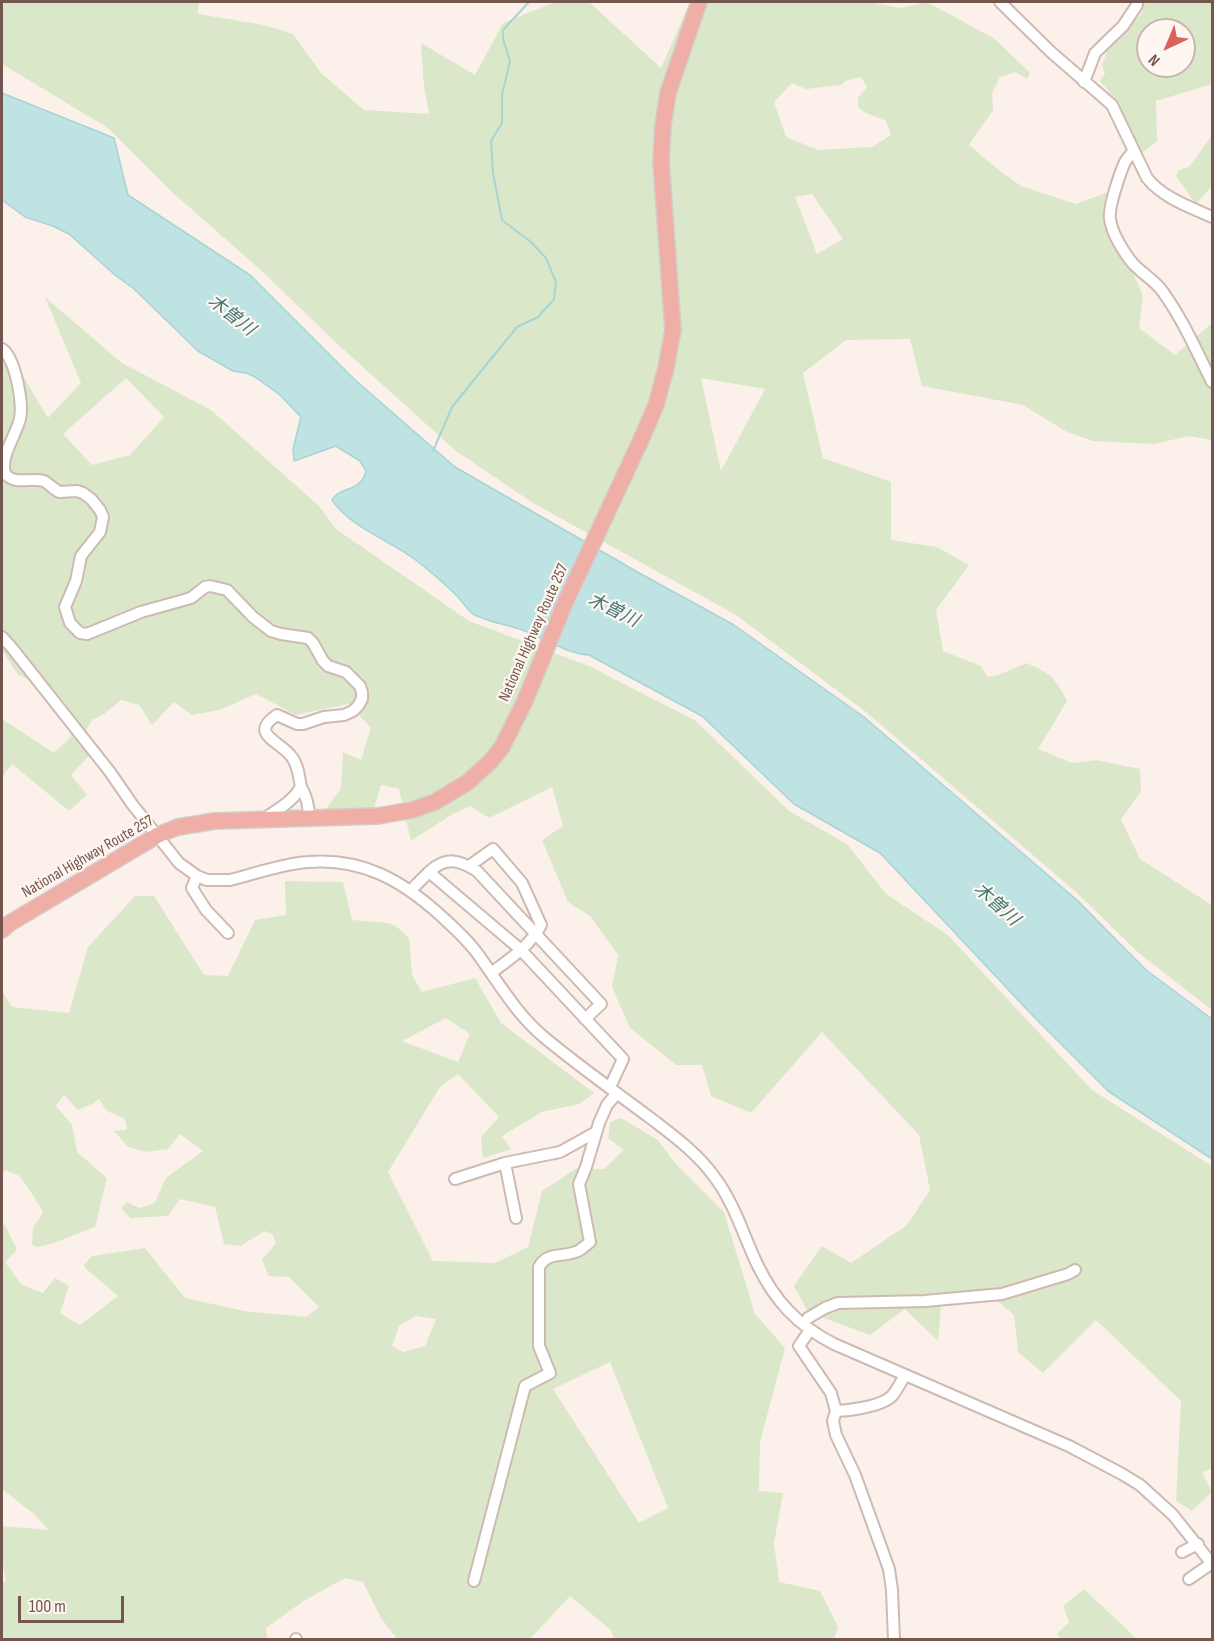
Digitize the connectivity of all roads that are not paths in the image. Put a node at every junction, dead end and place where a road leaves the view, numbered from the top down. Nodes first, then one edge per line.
1 (699, 2) edge
2 (1000, 2) edge
3 (1137, 2) edge
4 (1084, 82) junction
5 (1134, 151) junction
6 (1212, 217) edge
7 (2, 349) edge
8 (1212, 381) edge
9 (2, 636) edge
10 (301, 788) junction
11 (309, 818) junction
12 (264, 819) junction
13 (158, 835) junction
14 (469, 866) junction
15 (429, 872) junction
16 (197, 876) junction
17 (410, 891) junction
18 (2, 930) edge
19 (228, 933) dead end
20 (536, 935) junction
21 (521, 950) junction
22 (491, 973) junction
23 (585, 1019) junction
24 (613, 1090) junction
25 (596, 1132) junction
26 (505, 1162) junction
27 (456, 1179) dead end
28 (516, 1218) dead end
29 (1075, 1270) dead end
30 (808, 1318) dead end
31 (810, 1330) junction
32 (905, 1375) junction
33 (836, 1411) junction
34 (1198, 1544) junction
35 (1182, 1552) dead end
36 (1212, 1564) edge
37 (1189, 1579) dead end
38 (474, 1581) dead end
39 (894, 1640) edge

1 - 11 highway, National Highway Route 257
2 - 4 street
3 - 4 street
4 - 5 street
5 - 6 street
5 - 8 street
7 - 10 street
9 - 13 street
10 - 11 street
10 - 12 street
11 - 12 highway, National Highway Route 257
12 - 13 highway, National Highway Route 257
13 - 16 street
13 - 18 highway, National Highway Route 257
14 - 15 street
14 - 20 street
14 - 20 street
15 - 17 street
15 - 21 street
16 - 17 street
16 - 19 street
17 - 22 street
20 - 21 street
20 - 23 street
21 - 22 street
21 - 23 street
22 - 24 street
23 - 24 street
24 - 25 street
24 - 31 street
25 - 26 street
25 - 38 street
26 - 27 street
26 - 28 street
29 - 30 street
31 - 32 street
31 - 33 street
32 - 33 street
32 - 34 street
33 - 39 street
34 - 35 street
34 - 36 street
36 - 37 street

